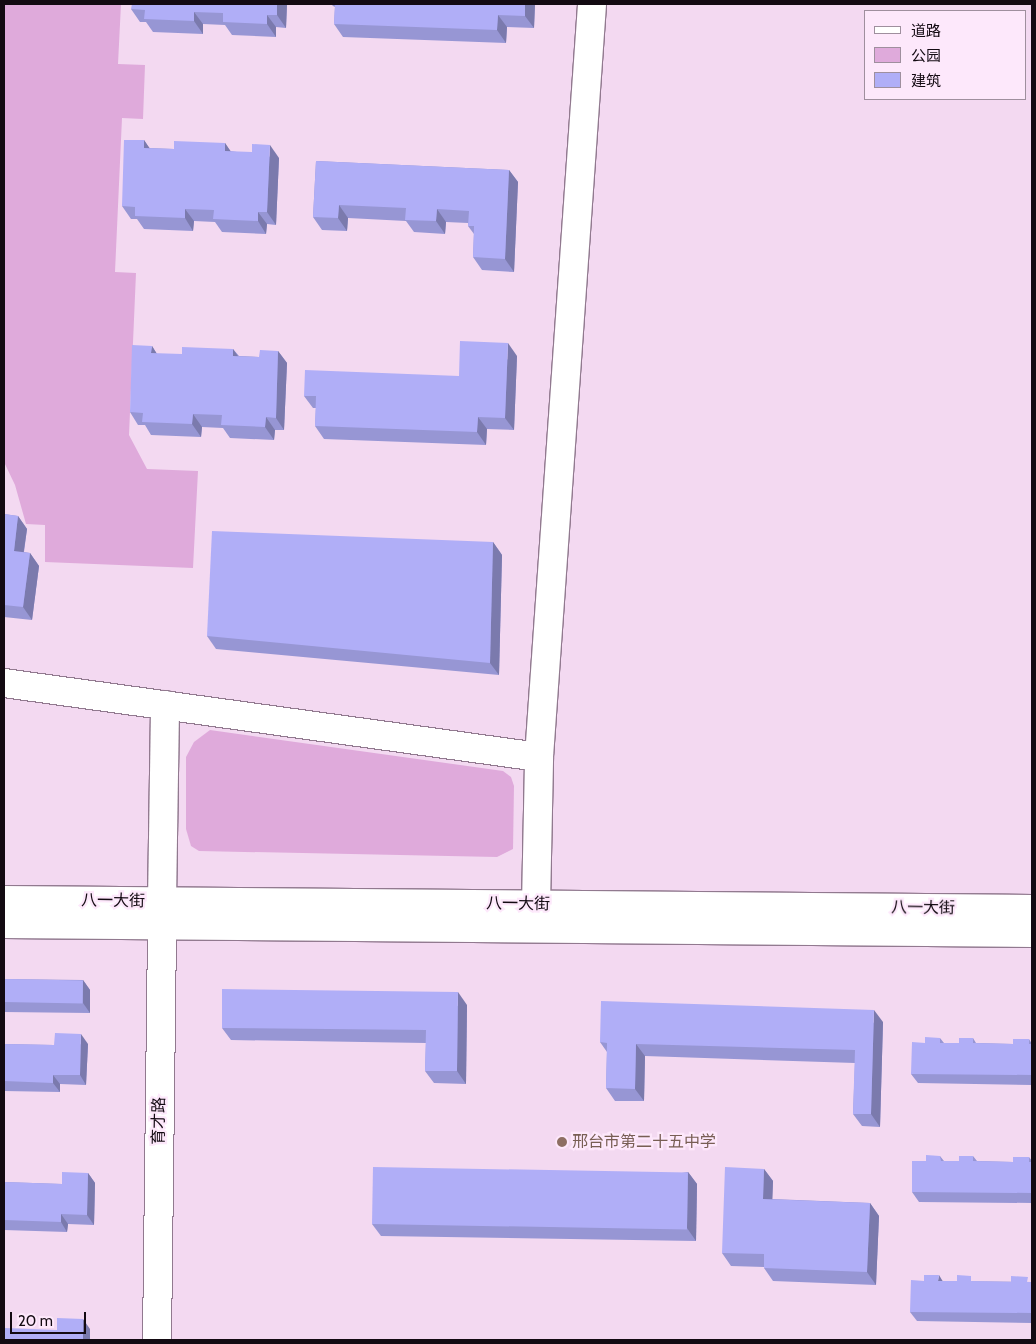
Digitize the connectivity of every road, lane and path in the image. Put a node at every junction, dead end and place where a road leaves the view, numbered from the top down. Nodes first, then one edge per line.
1 (592, 4) edge
2 (4, 683) edge
3 (165, 705) junction
4 (539, 757) junction
5 (4, 900) edge
6 (536, 904) junction
7 (1032, 909) edge
8 (162, 913) junction
9 (4, 924) edge
10 (1032, 933) edge
11 (157, 1340) edge

1 - 4 street
2 - 3 street
3 - 4 street
3 - 8 street, 育才路
4 - 6 street
5 - 8 street, 八一大街
6 - 7 street, 八一大街
6 - 8 street, 八一大街
8 - 9 street, 八一大街
8 - 10 street, 八一大街
8 - 11 street, 育才路

